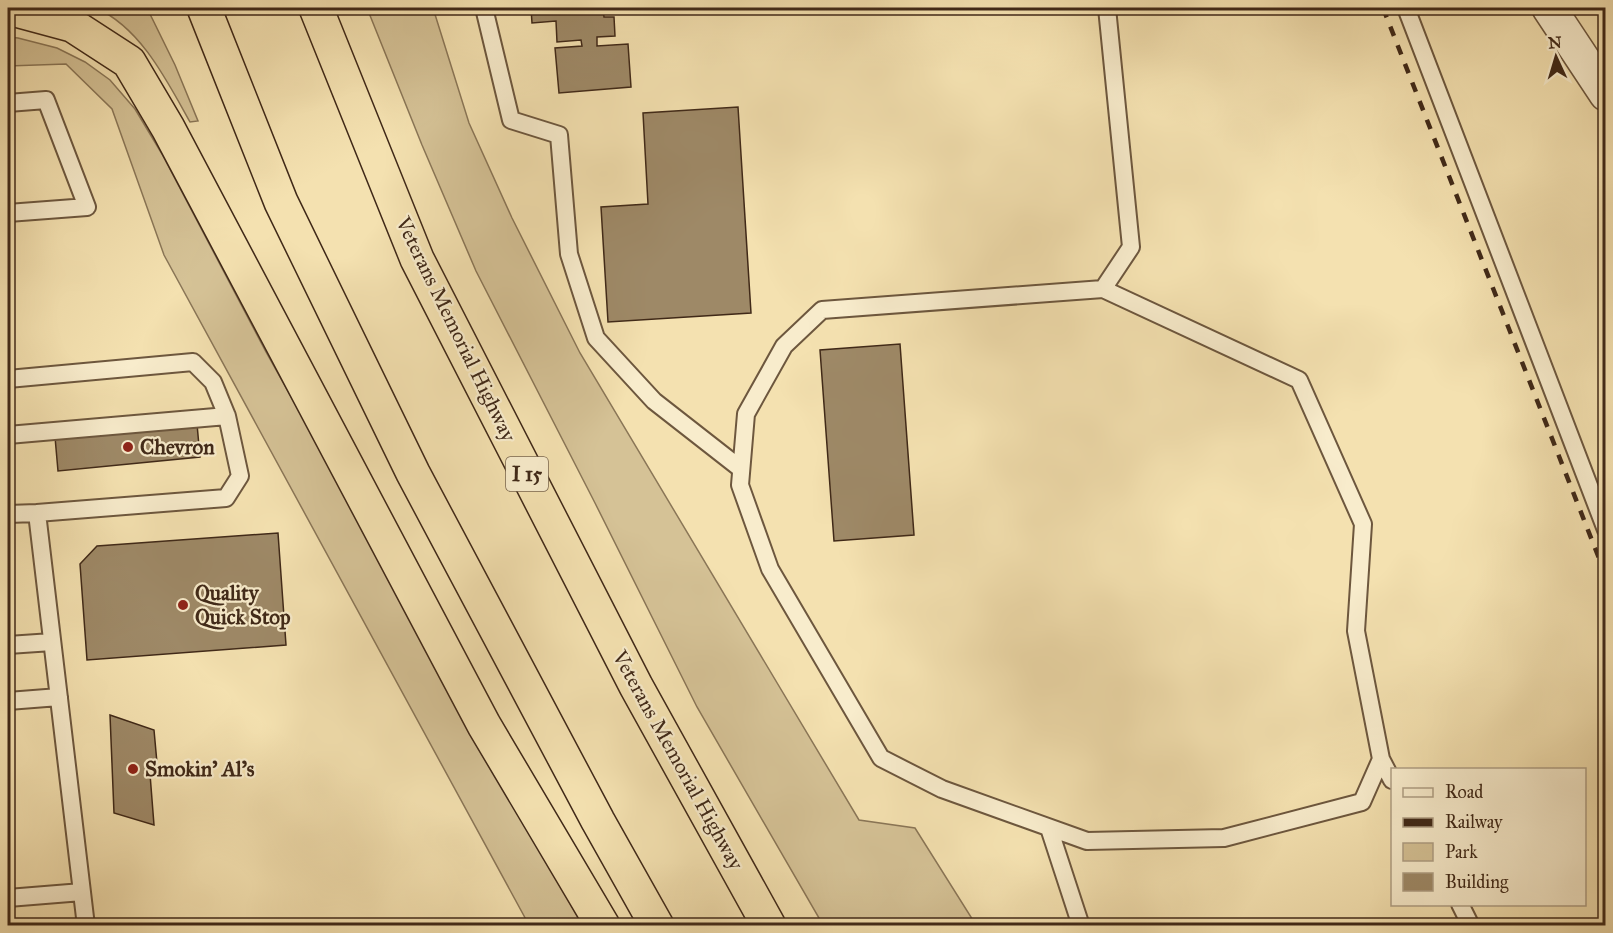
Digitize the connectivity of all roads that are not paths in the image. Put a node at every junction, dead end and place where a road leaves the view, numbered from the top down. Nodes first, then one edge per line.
1 (9, 8) edge
2 (204, 8) edge
3 (316, 8) edge
4 (484, 8) edge
5 (1107, 8) edge
6 (1406, 8) edge
7 (1549, 8) edge
8 (1605, 94) edge
9 (8, 103) edge
10 (8, 213) edge
11 (1103, 289) junction
12 (8, 379) edge
13 (226, 416) junction
14 (8, 435) edge
15 (741, 469) junction
16 (37, 513) junction
17 (8, 514) edge
18 (1605, 530) edge
19 (52, 642) junction
20 (8, 645) edge
21 (59, 697) junction
22 (8, 701) edge
23 (1381, 759) junction
24 (1391, 778) edge
25 (1049, 828) junction
26 (82, 892) junction
27 (8, 898) edge
28 (1461, 906) edge
29 (86, 926) edge
30 (603, 926) edge
31 (657, 926) edge
32 (769, 926) edge
33 (1081, 926) edge
34 (1471, 926) edge

1 - 30 highway
2 - 31 highway
3 - 32 highway, Veterans Memorial Highway / I 15
4 - 15 lane
5 - 11 lane
6 - 18 lane
7 - 8 street
9 - 10 lane
11 - 15 lane
11 - 23 lane
12 - 13 lane
13 - 14 lane
13 - 16 lane
15 - 25 lane
16 - 17 lane
16 - 19 lane
19 - 20 lane
19 - 21 lane
21 - 22 lane
21 - 26 lane
23 - 24 lane
23 - 25 lane
25 - 33 lane
26 - 27 lane
26 - 29 lane
28 - 34 lane

